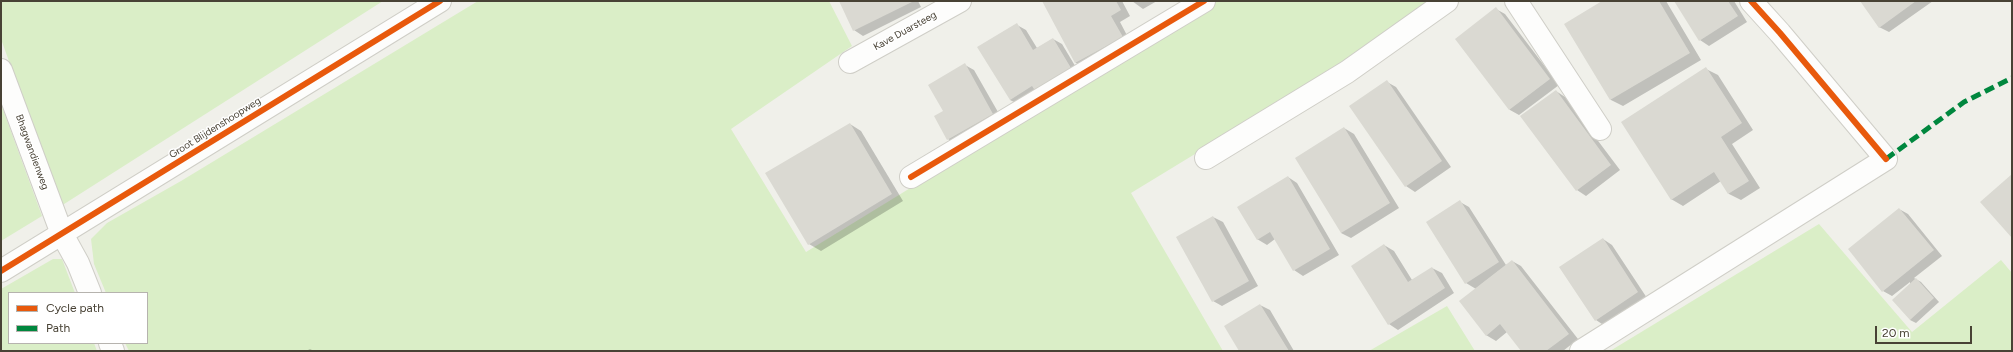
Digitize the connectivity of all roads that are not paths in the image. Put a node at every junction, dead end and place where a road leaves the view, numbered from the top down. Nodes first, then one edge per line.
1 (440, 1) edge
2 (960, 1) edge
3 (1204, 1) edge
4 (1447, 1) edge
5 (1516, 1) edge
6 (1751, 1) edge
7 (850, 62) dead end
8 (1, 70) edge
9 (1600, 130) dead end
10 (1206, 158) dead end
11 (911, 178) dead end
12 (62, 234) junction
13 (1, 271) edge
14 (90, 292) edge
15 (1581, 351) edge

1 - 12 street, Groot Blijdenshoopweg
2 - 7 street, Kave Duarsteeg
3 - 11 street
4 - 10 street
5 - 9 street
6 - 15 street
8 - 12 street, Bhagwandienweg
12 - 13 street, Groot Blijdenshoopweg
12 - 14 street, Bhagwandienweg

